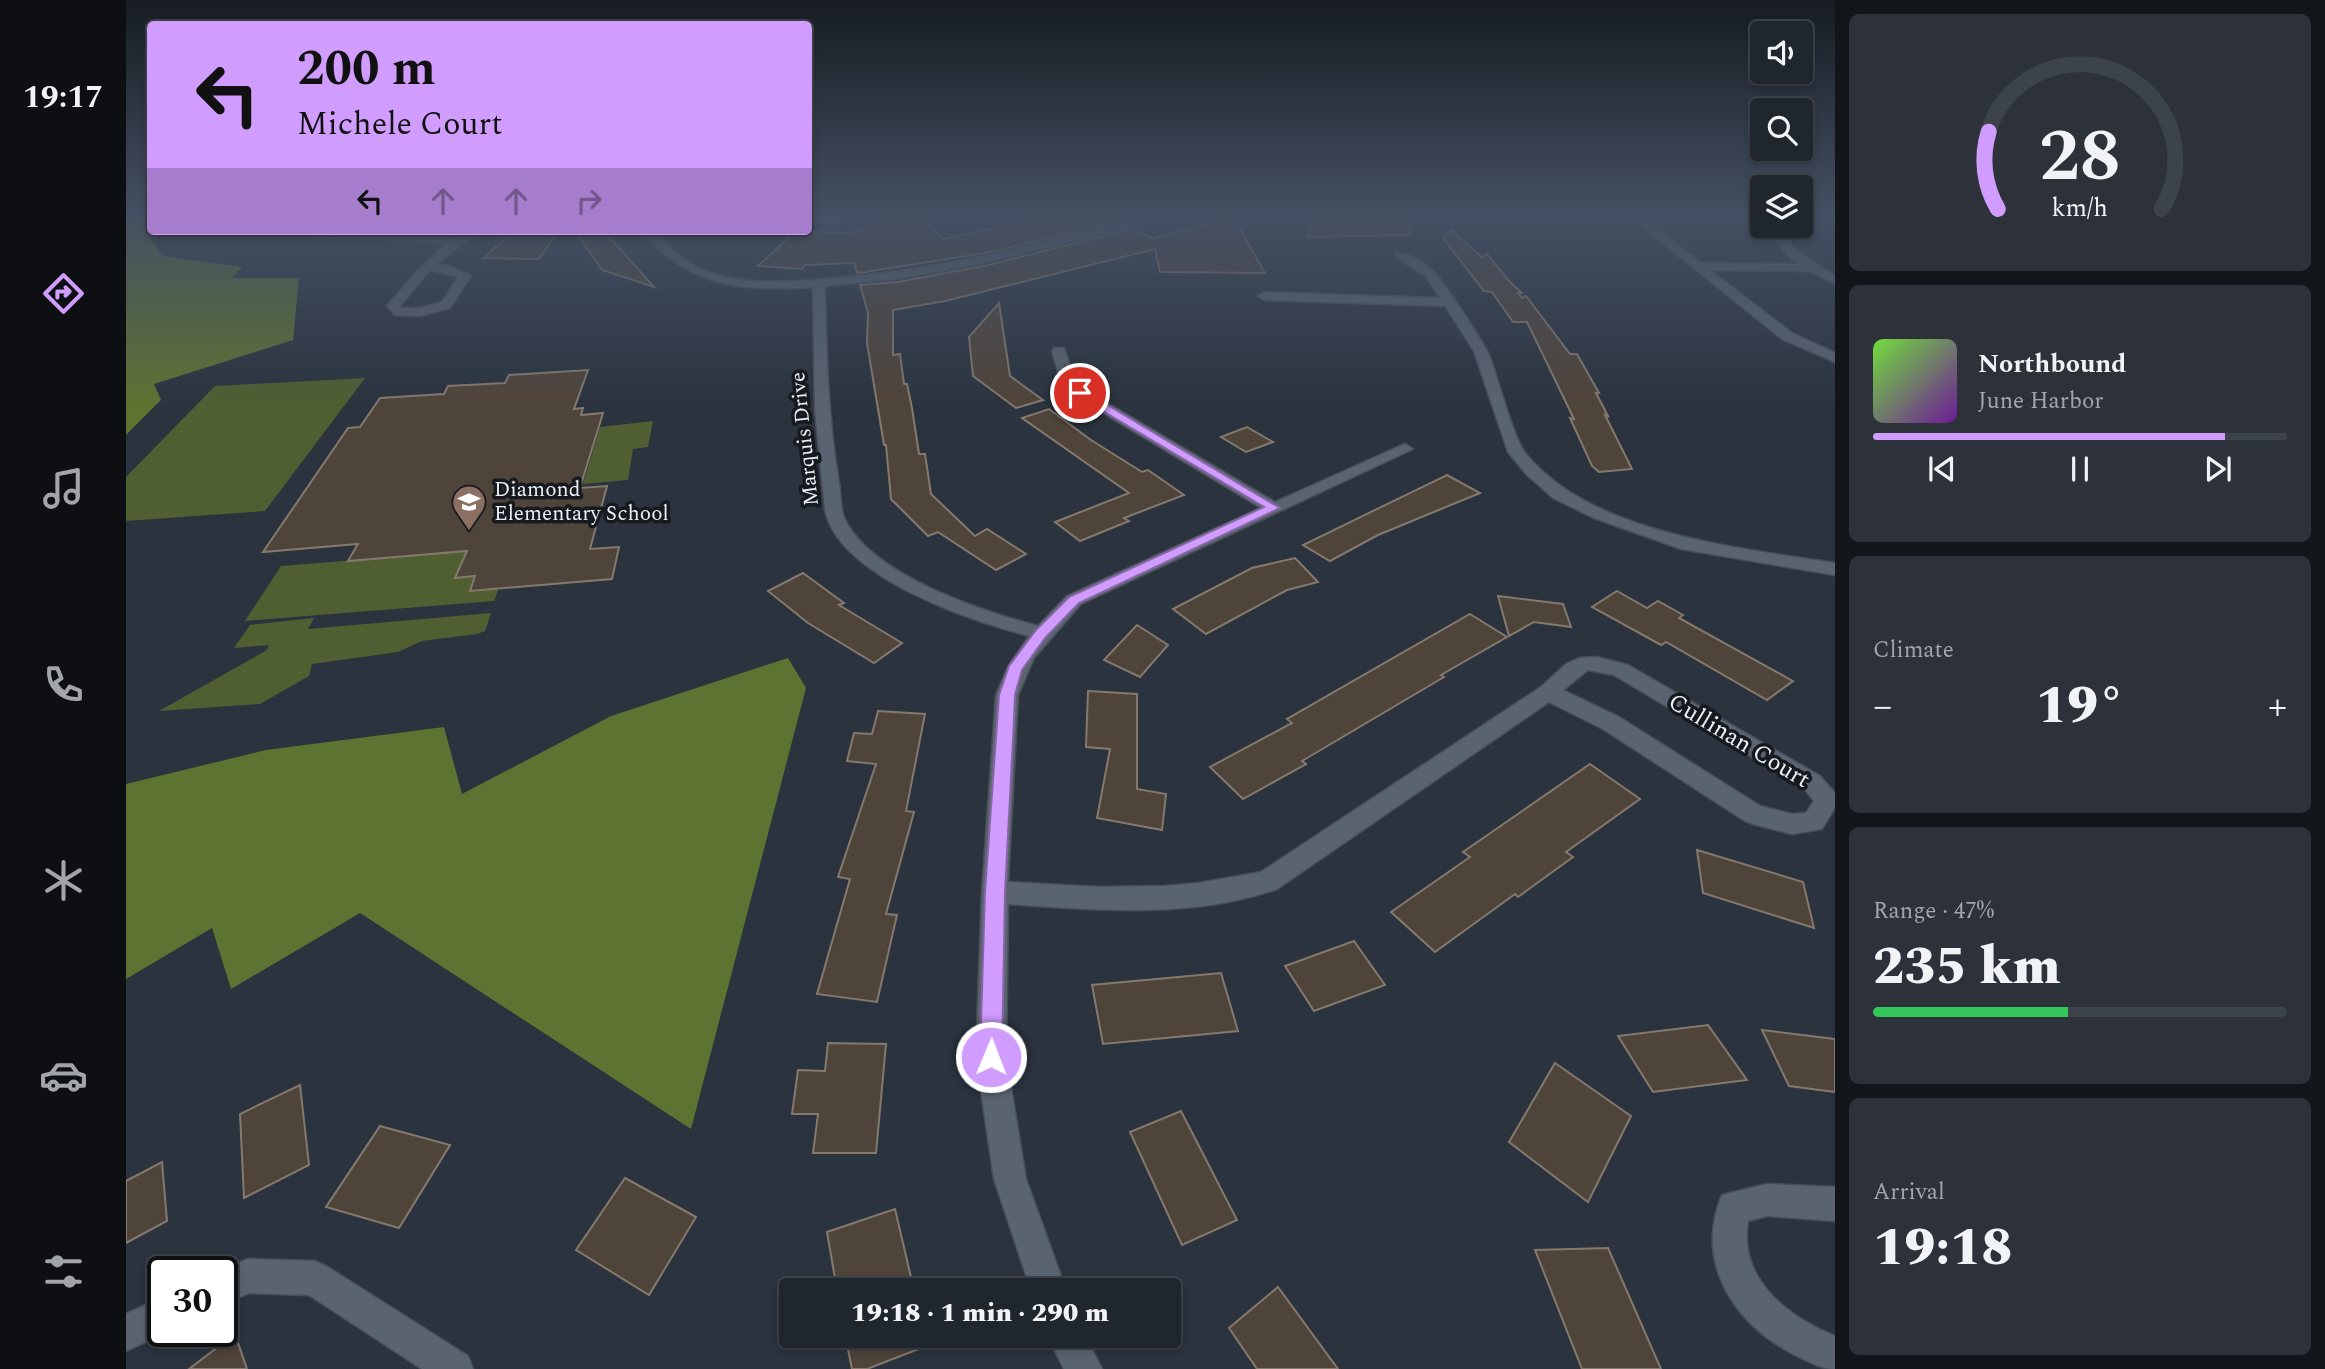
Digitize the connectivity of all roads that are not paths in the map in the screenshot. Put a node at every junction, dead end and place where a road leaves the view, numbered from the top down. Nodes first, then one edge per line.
1 (419, 279) edge
2 (463, 279) edge
3 (723, 279) edge
4 (881, 279) edge
5 (1433, 279) edge
6 (1715, 279) edge
7 (819, 283) junction
8 (1264, 296) dead end
9 (1448, 302) junction
10 (1059, 351) dead end
11 (1835, 358) edge
12 (1405, 449) dead end
13 (1273, 508) junction
14 (1835, 569) edge
15 (1041, 633) junction
16 (1548, 692) junction
17 (995, 892) junction
18 (1835, 1204) edge
19 (1045, 1278) edge
20 (238, 1281) edge
21 (147, 1323) edge
22 (126, 1333) edge
23 (1072, 1348) edge
24 (1835, 1354) edge
25 (455, 1369) edge
26 (1084, 1369) edge

1 - 2 street
3 - 7 street
4 - 7 street
5 - 9 street
6 - 11 street
7 - 15 street, Marquis Drive
8 - 9 street
9 - 14 street
10 - 13 street
12 - 13 street
13 - 15 street
15 - 17 street
16 - 16 street, Cullinan Court
16 - 17 street, Cullinan Court
17 - 19 street
18 - 24 street
20 - 25 street
21 - 22 street
23 - 26 street

